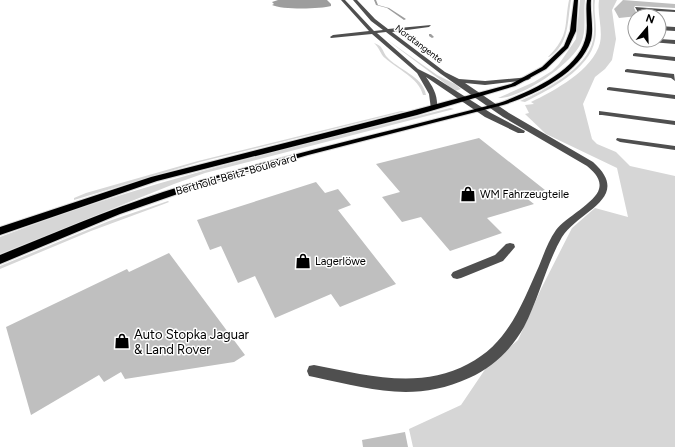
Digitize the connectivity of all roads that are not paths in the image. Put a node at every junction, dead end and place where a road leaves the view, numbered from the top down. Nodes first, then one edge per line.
1 (343, 0) edge
2 (355, 0) edge
3 (576, 0) edge
4 (589, 0) edge
5 (429, 26) dead end
6 (387, 31) junction
7 (373, 33) junction
8 (333, 37) dead end
9 (635, 55) dead end
10 (675, 59) edge
11 (626, 71) dead end
12 (420, 73) junction
13 (530, 76) junction
14 (675, 79) edge
15 (457, 81) junction
16 (610, 89) dead end
17 (478, 96) junction
18 (675, 97) edge
19 (464, 100) junction
20 (493, 107) junction
21 (434, 108) junction
22 (480, 110) junction
23 (602, 113) dead end
24 (675, 123) edge
25 (620, 140) dead end
26 (675, 148) edge
27 (563, 149) junction
28 (0, 232) edge
29 (510, 246) dead end
30 (0, 260) edge
31 (456, 275) dead end
32 (314, 371) dead end

1 - 7 street, Nordtangente
2 - 6 street, Nordtangente
3 - 13 main road, Berthold-Beitz-Boulevard
4 - 20 main road, Berthold-Beitz-Boulevard
5 - 6 street
6 - 7 street
6 - 15 street, Nordtangente
7 - 8 street
7 - 12 street, Nordtangente
9 - 10 street
11 - 14 street
12 - 19 street, Nordtangente
12 - 21 street, Nordtangente
13 - 15 street, Berthold-Beitz-Boulevard
13 - 17 main road, Berthold-Beitz-Boulevard
15 - 17 street, Nordtangente
16 - 18 street
17 - 19 main road, Berthold-Beitz-Boulevard
17 - 20 street
19 - 21 main road, Berthold-Beitz-Boulevard
19 - 22 street
20 - 22 main road, Berthold-Beitz-Boulevard
20 - 27 street
21 - 28 main road, Berthold-Beitz-Boulevard
22 - 27 street
22 - 30 main road, Berthold-Beitz-Boulevard
23 - 24 street
25 - 26 street
27 - 32 street
29 - 31 street

